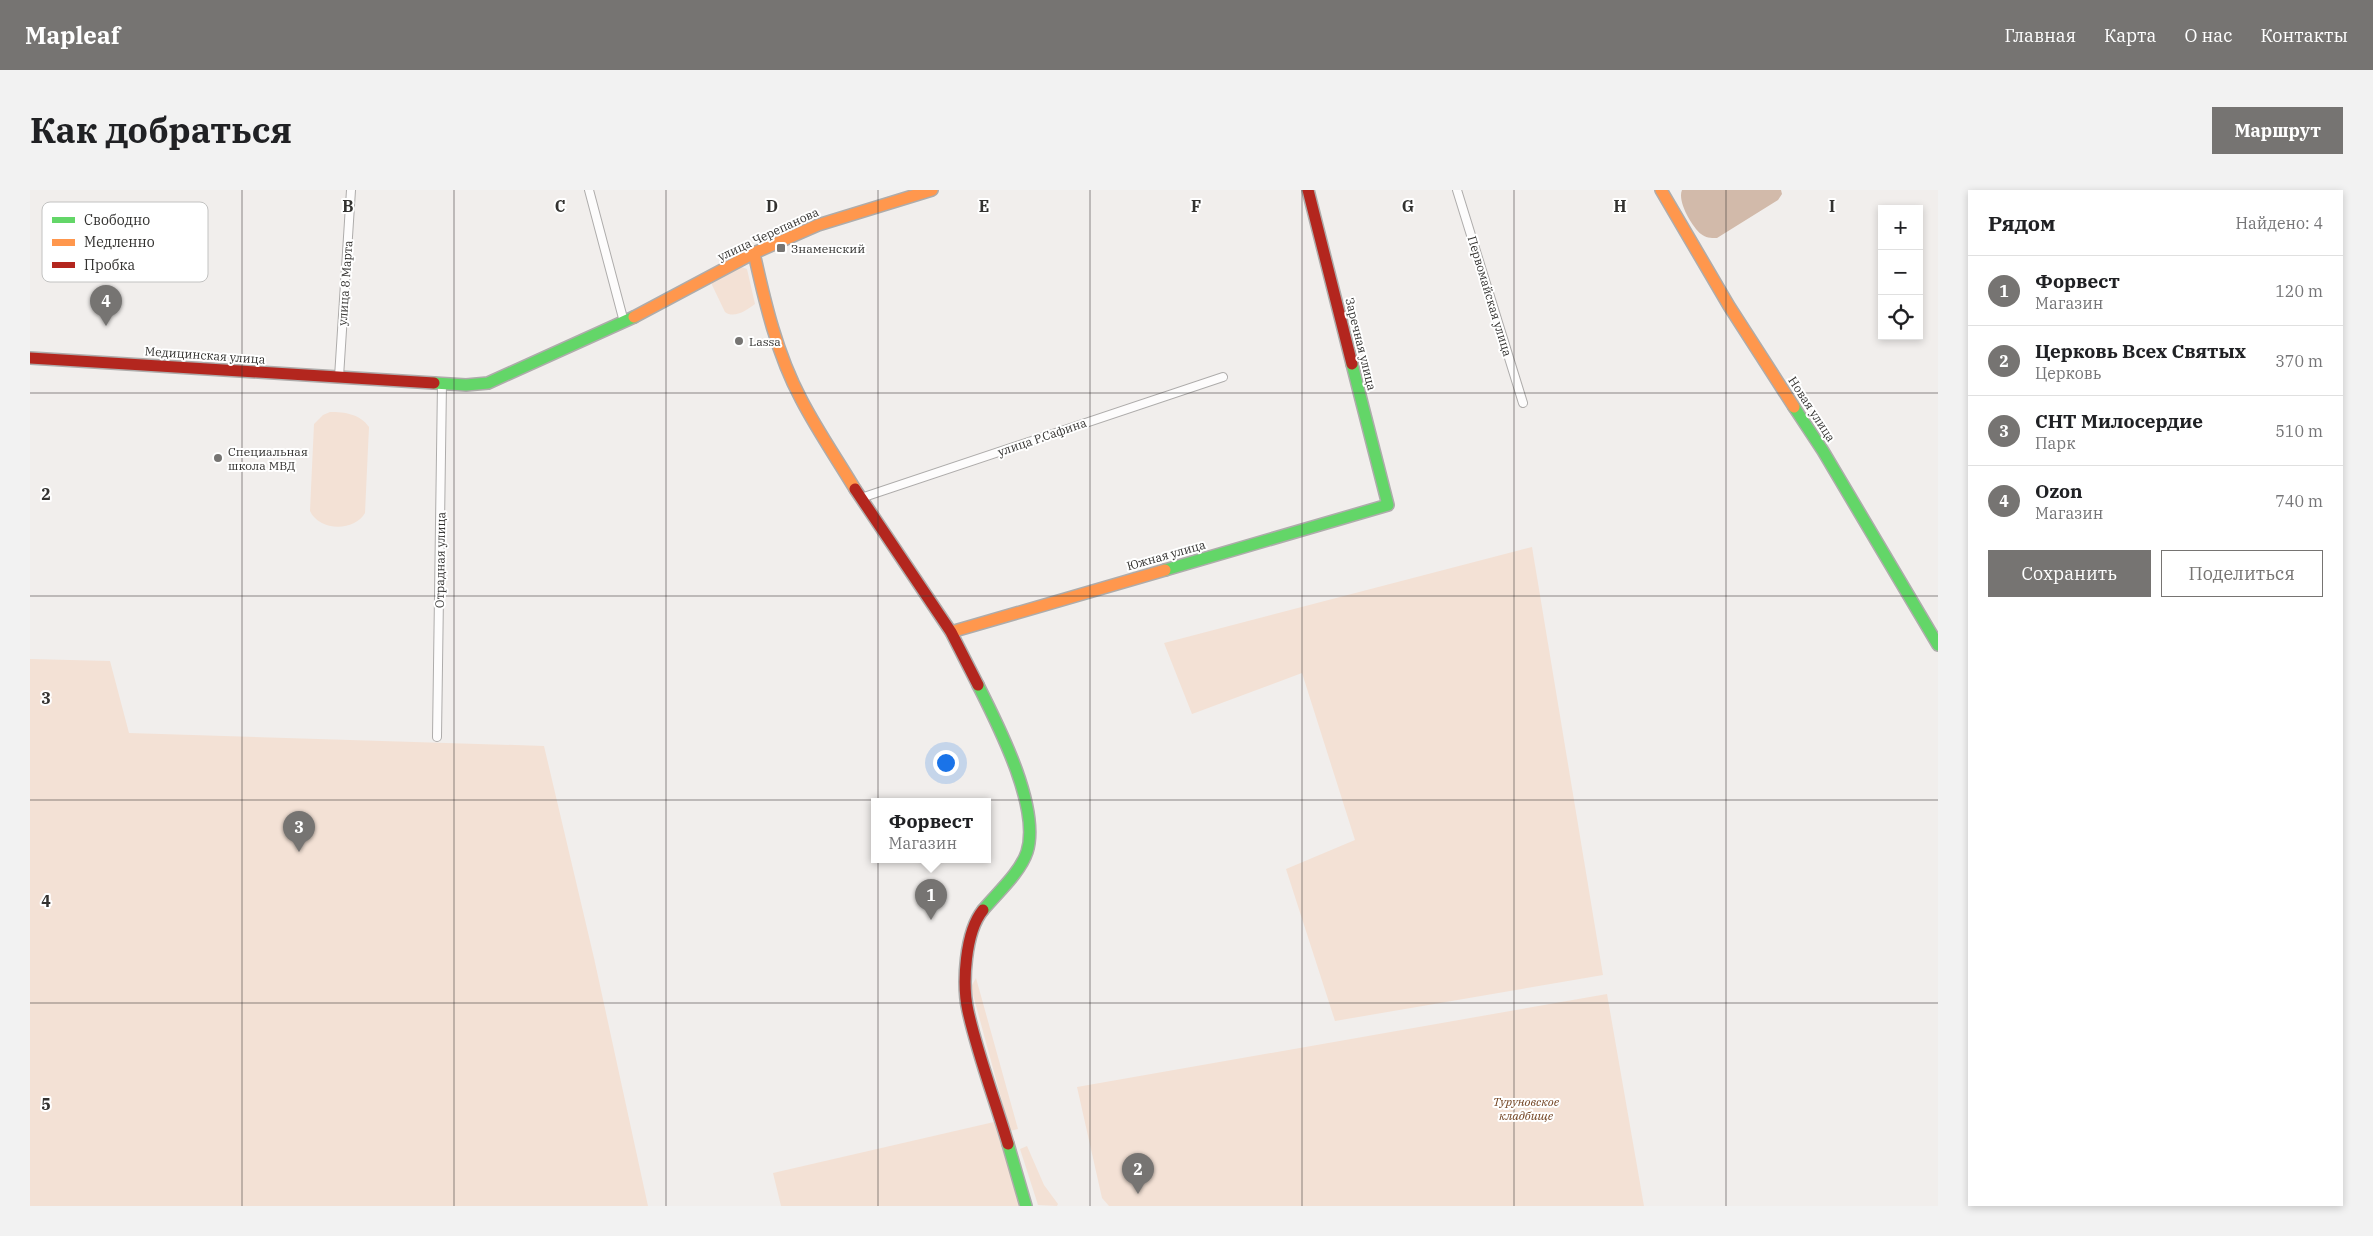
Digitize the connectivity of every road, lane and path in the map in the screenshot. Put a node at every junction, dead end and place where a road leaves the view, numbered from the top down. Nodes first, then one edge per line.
1 (351, 190) edge
2 (590, 190) edge
3 (932, 190) edge
4 (1308, 190) edge
5 (1457, 190) edge
6 (1661, 190) edge
7 (754, 253) junction
8 (624, 322) junction
9 (30, 358) edge
10 (339, 377) junction
11 (1223, 377) dead end
12 (379, 379) joint
13 (442, 383) junction
14 (1523, 403) dead end
15 (861, 498) junction
16 (1388, 505) joint
17 (951, 632) junction
18 (1938, 645) edge
19 (437, 737) dead end
20 (1026, 1206) edge

1 - 10 street, улица 8 Марта
2 - 8 street
3 - 7 street, улица Черепанова
4 - 16 street, Заречная улица
5 - 14 street, Первомайская улица
6 - 18 street, Новая улица
7 - 8 street, улица Черепанова
7 - 15 street
8 - 13 street, улица Черепанова
9 - 10 street, Медицинская улица
10 - 12 street, Медицинская улица
11 - 15 street, улица Р.Сафина
12 - 13 street, улица Черепанова
13 - 19 street, Отрадная улица
15 - 17 street
16 - 17 street, Южная улица
17 - 20 street

